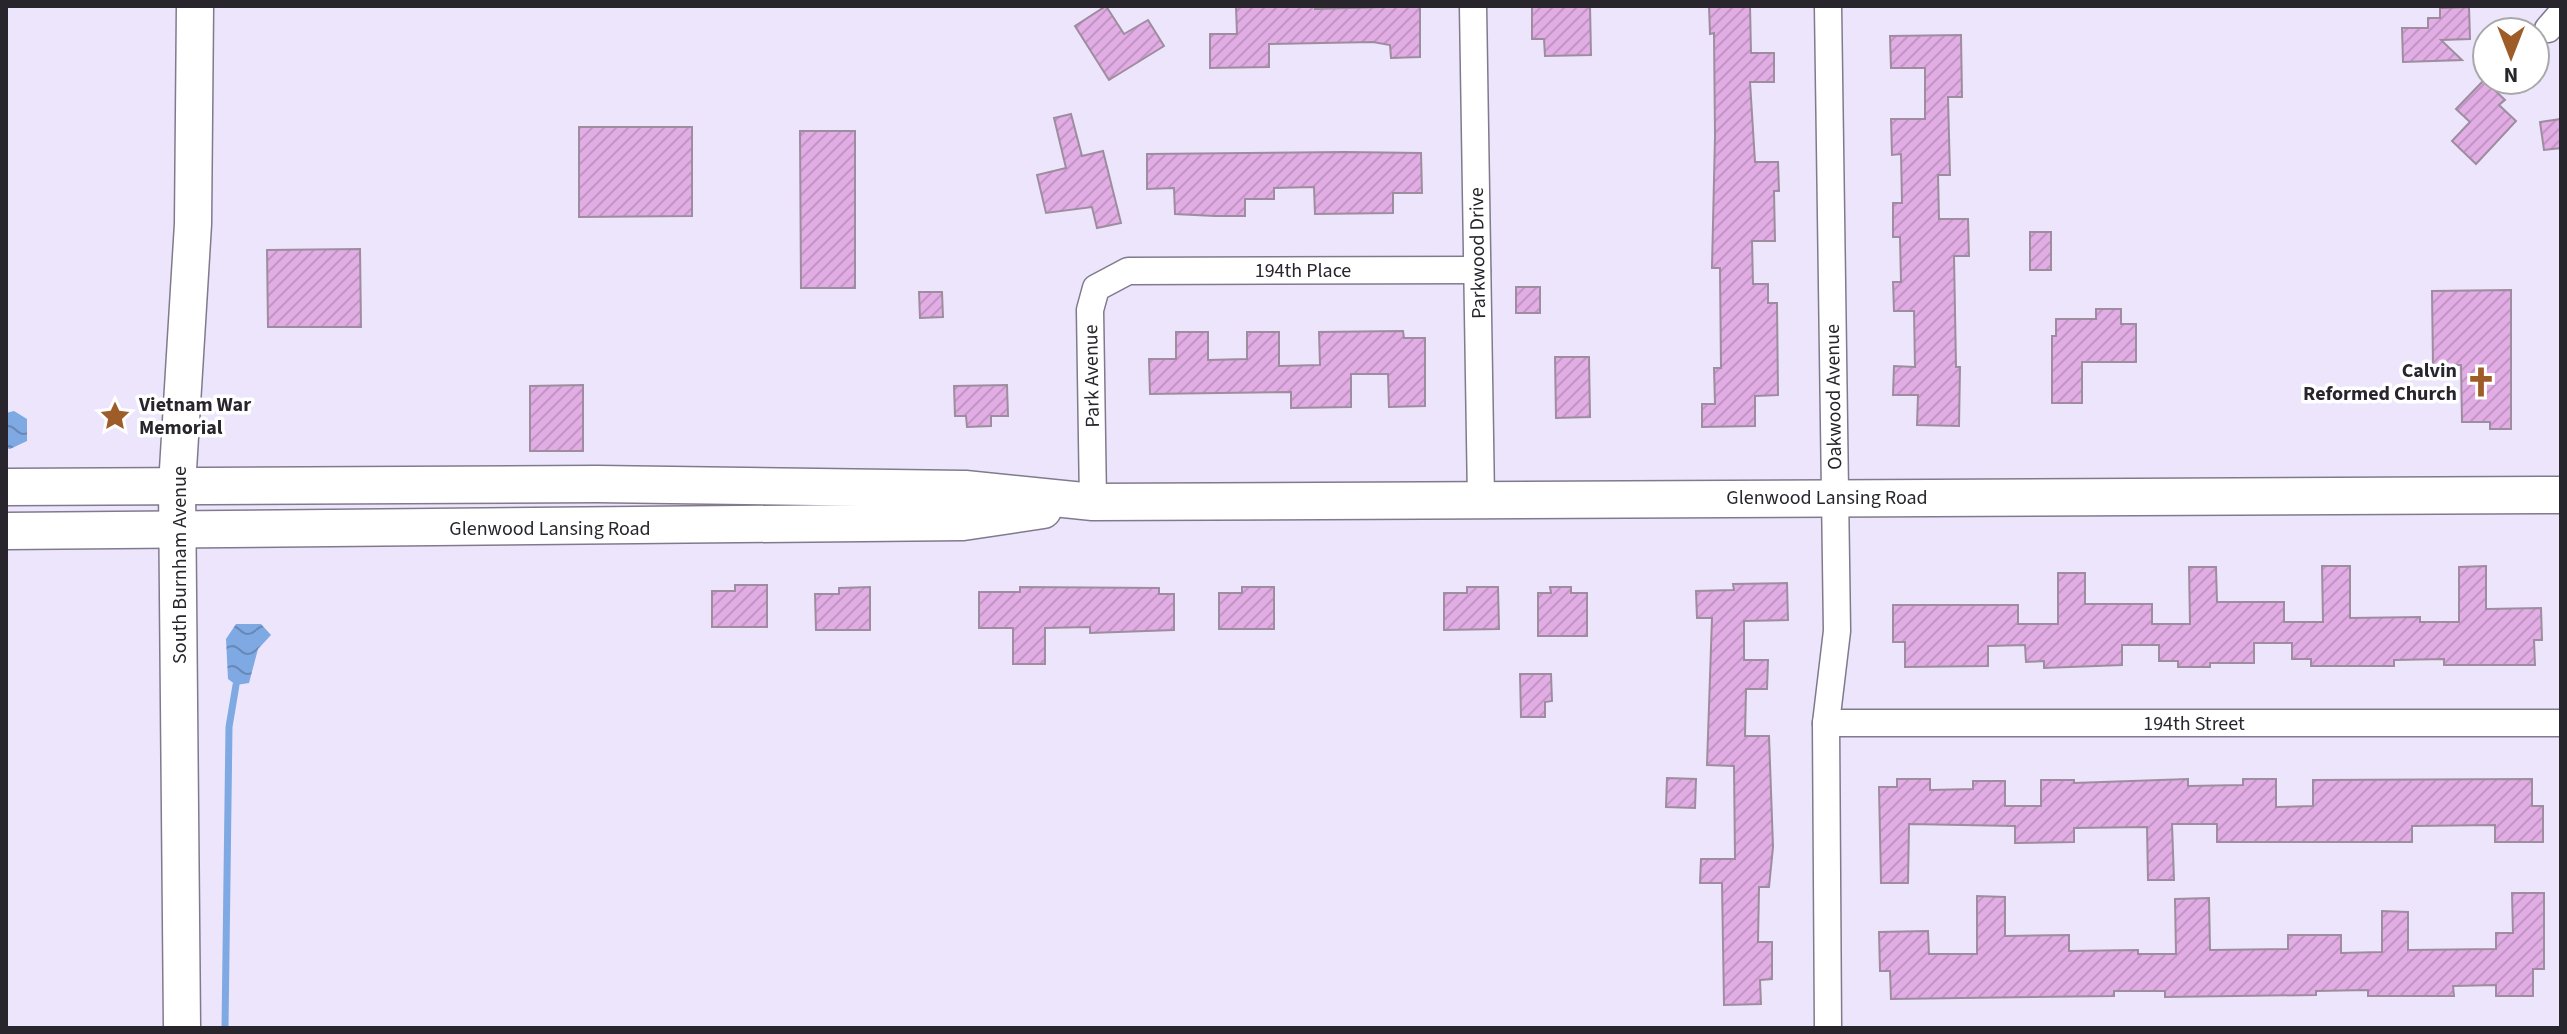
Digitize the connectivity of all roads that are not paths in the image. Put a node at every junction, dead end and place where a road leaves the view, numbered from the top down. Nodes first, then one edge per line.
1 (195, 6) edge
2 (1473, 6) edge
3 (1828, 6) edge
4 (1477, 270) junction
5 (1128, 271) joint
6 (177, 486) junction
7 (6, 487) edge
8 (2561, 495) edge
9 (1834, 498) junction
10 (1481, 499) junction
11 (1093, 502) junction
12 (177, 529) junction
13 (6, 531) edge
14 (1826, 723) junction
15 (2561, 723) edge
16 (182, 1028) edge
17 (1828, 1028) edge

1 - 6 main road, South Burnham Avenue
2 - 4 street, Parkwood Drive
3 - 9 street, Oakwood Avenue
4 - 5 street, 194th Place
4 - 10 street, Parkwood Drive
5 - 11 street, Park Avenue
6 - 7 main road, Glenwood Lansing Road
6 - 11 main road, Glenwood Lansing Road
6 - 12 main road, South Burnham Avenue
8 - 9 main road, Glenwood Lansing Road
9 - 10 main road, Glenwood Lansing Road
9 - 14 street, Oakwood Avenue
10 - 11 main road, Glenwood Lansing Road
11 - 12 main road, Glenwood Lansing Road
12 - 13 main road, Glenwood Lansing Road
12 - 16 main road, South Burnham Avenue
14 - 15 street, 194th Street
14 - 17 street, Oakwood Avenue

